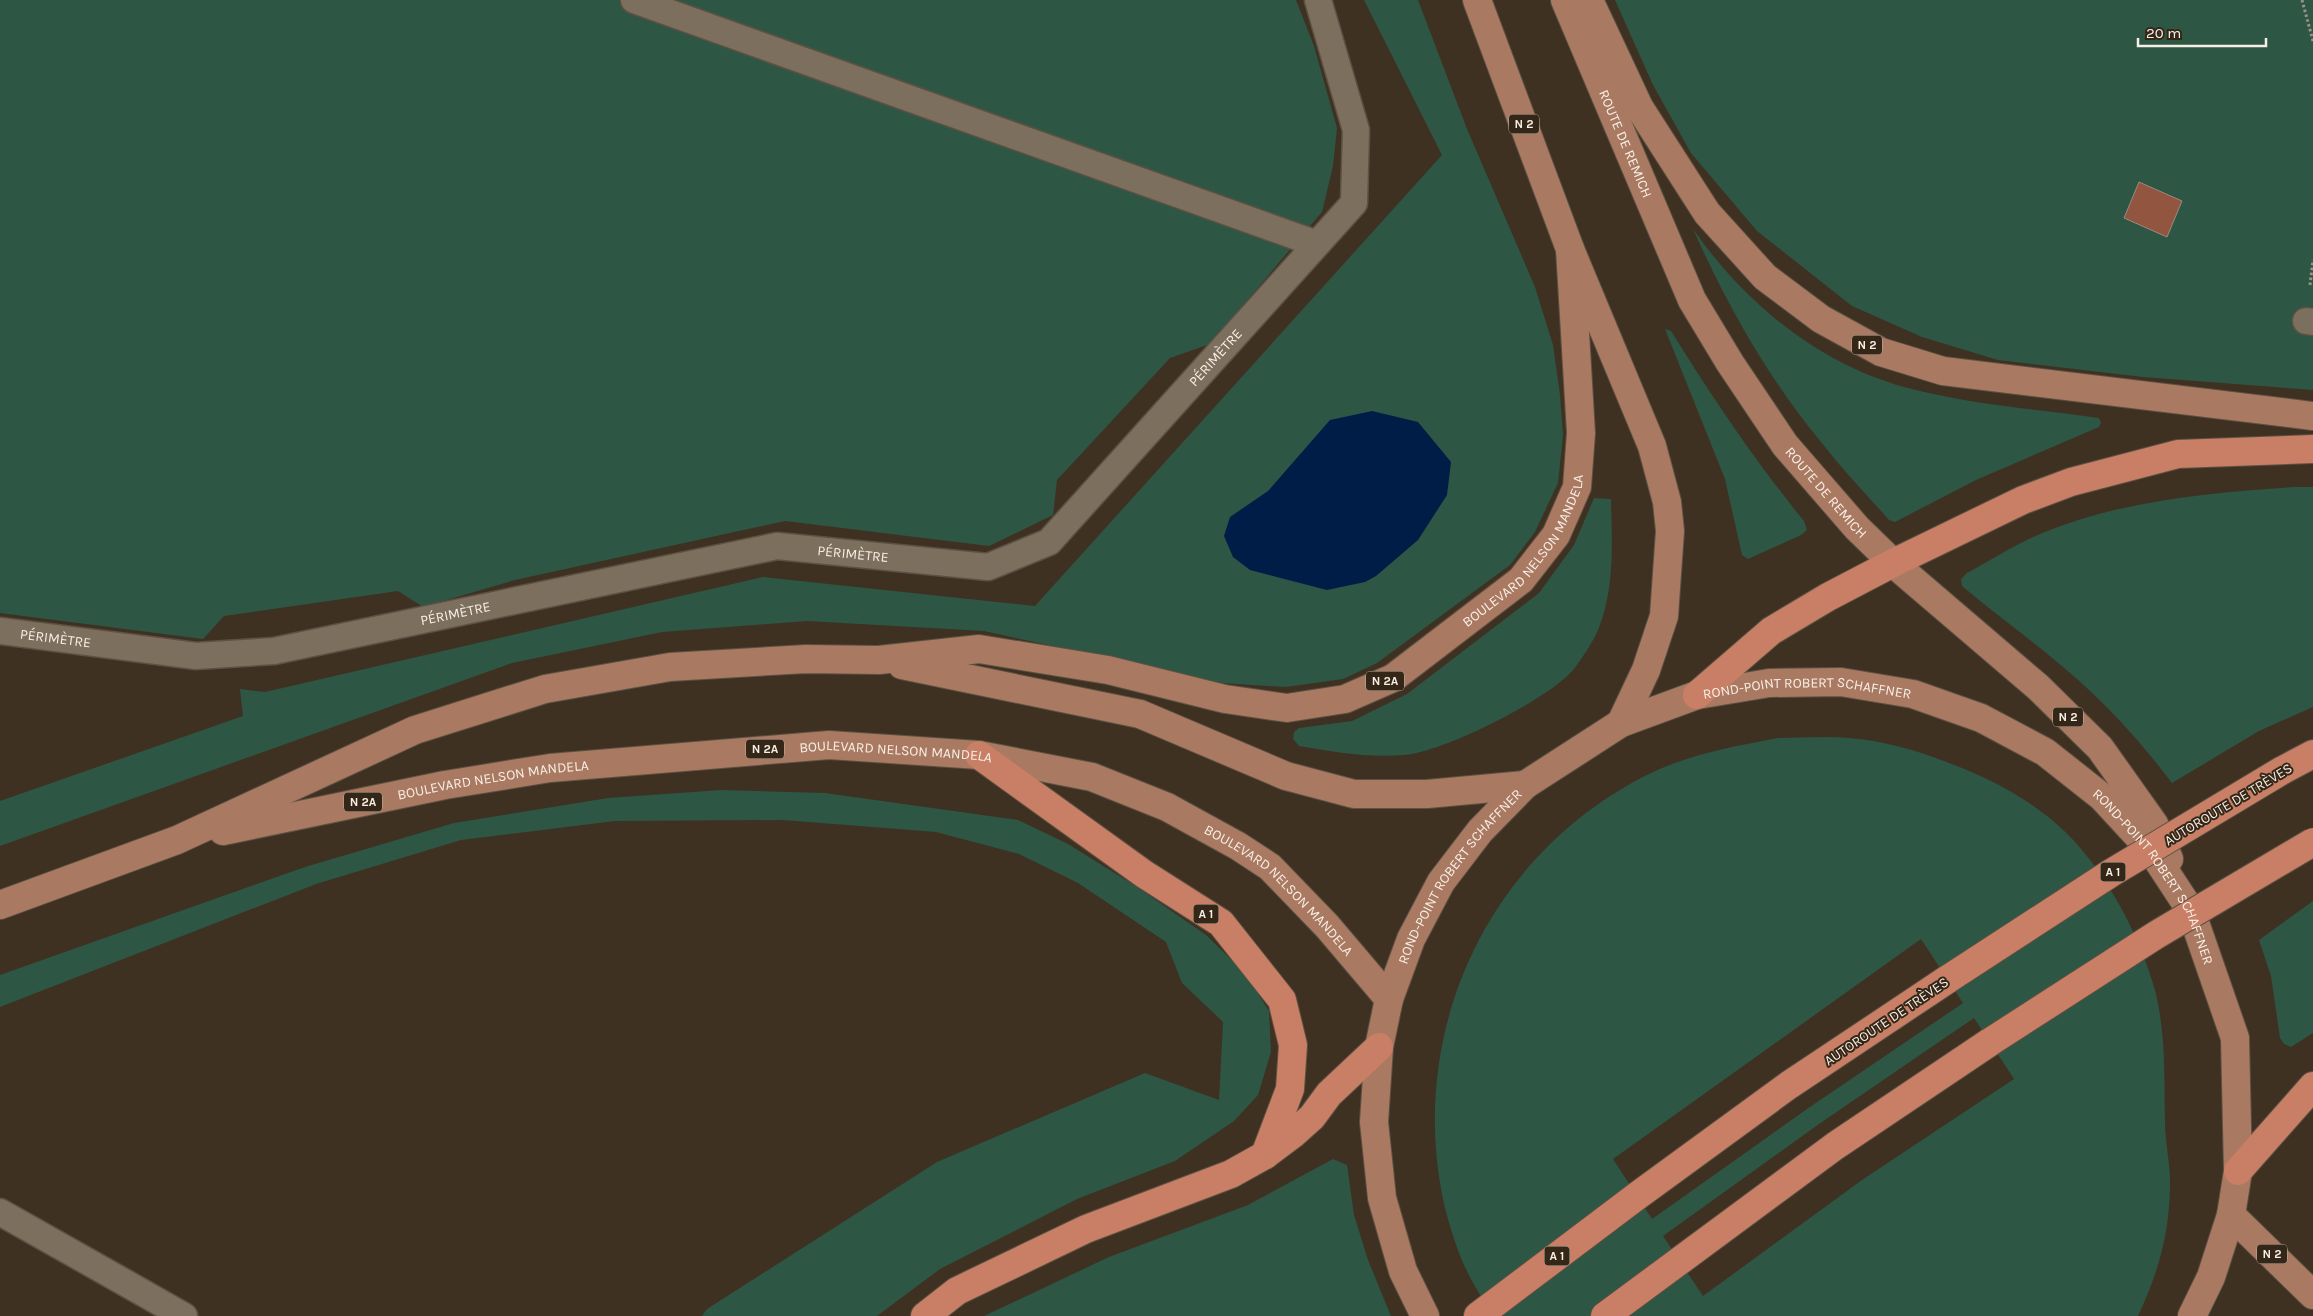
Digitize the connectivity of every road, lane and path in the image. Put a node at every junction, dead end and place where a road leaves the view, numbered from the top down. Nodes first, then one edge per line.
1 (634, 0) edge
2 (1318, 0) edge
3 (1476, 0) edge
4 (1565, 0) edge
5 (1588, 0) edge
6 (2302, 0) edge
7 (2313, 41) edge
8 (1317, 244) junction
9 (1570, 249) junction
10 (2313, 416) edge
11 (2313, 449) edge
12 (1893, 563) junction
13 (0, 631) edge
14 (879, 660) junction
15 (1698, 695) junction
16 (1621, 724) junction
17 (979, 754) junction
18 (2313, 754) edge
19 (1525, 785) junction
20 (177, 840) junction
21 (2313, 842) edge
22 (0, 905) edge
23 (2191, 911) junction
24 (1389, 999) junction
25 (1379, 1046) junction
26 (2313, 1086) edge
27 (1265, 1155) junction
28 (2238, 1171) junction
29 (0, 1212) edge
30 (2230, 1215) junction
31 (2313, 1295) edge
32 (184, 1316) edge
33 (925, 1316) edge
34 (1425, 1316) edge
35 (1478, 1316) edge
36 (1605, 1316) edge
37 (2192, 1316) edge

1 - 8 lane
2 - 8 lane, PÉRIMÈTRE
3 - 9 main road, N 2
4 - 12 main road, ROUTE DE REMICH / N 2
5 - 10 main road, N 2
6 - 7 path
8 - 13 lane, PÉRIMÈTRE
9 - 14 main road, BOULEVARD NELSON MANDELA / N 2A
9 - 16 main road, N 2
11 - 12 highway
12 - 15 highway
12 - 23 main road, ROUTE DE REMICH / N 2
14 - 19 main road, BOULEVARD NELSON MANDELA / N 2A
14 - 20 main road, BOULEVARD NELSON MANDELA / N 2A
15 - 16 main road, ROND-POINT ROBERT SCHAFFNER
15 - 23 main road, ROND-POINT ROBERT SCHAFFNER
16 - 19 main road, ROND-POINT ROBERT SCHAFFNER
17 - 20 main road, BOULEVARD NELSON MANDELA / N 2A
17 - 24 main road, BOULEVARD NELSON MANDELA / N 2A
17 - 27 highway, A 1
18 - 35 highway, AUTOROUTE DE TRÈVES / A 1, bridge
19 - 24 main road, ROND-POINT ROBERT SCHAFFNER
20 - 22 main road, BOULEVARD NELSON MANDELA / N 2A
21 - 36 highway, bridge
23 - 28 main road, ROND-POINT ROBERT SCHAFFNER
24 - 25 main road, ROND-POINT ROBERT SCHAFFNER
25 - 27 highway
25 - 34 main road, ROND-POINT ROBERT SCHAFFNER
26 - 28 highway
27 - 33 highway
28 - 30 main road, ROND-POINT ROBERT SCHAFFNER
29 - 32 lane
30 - 31 main road, N 2
30 - 37 main road, ROND-POINT ROBERT SCHAFFNER

